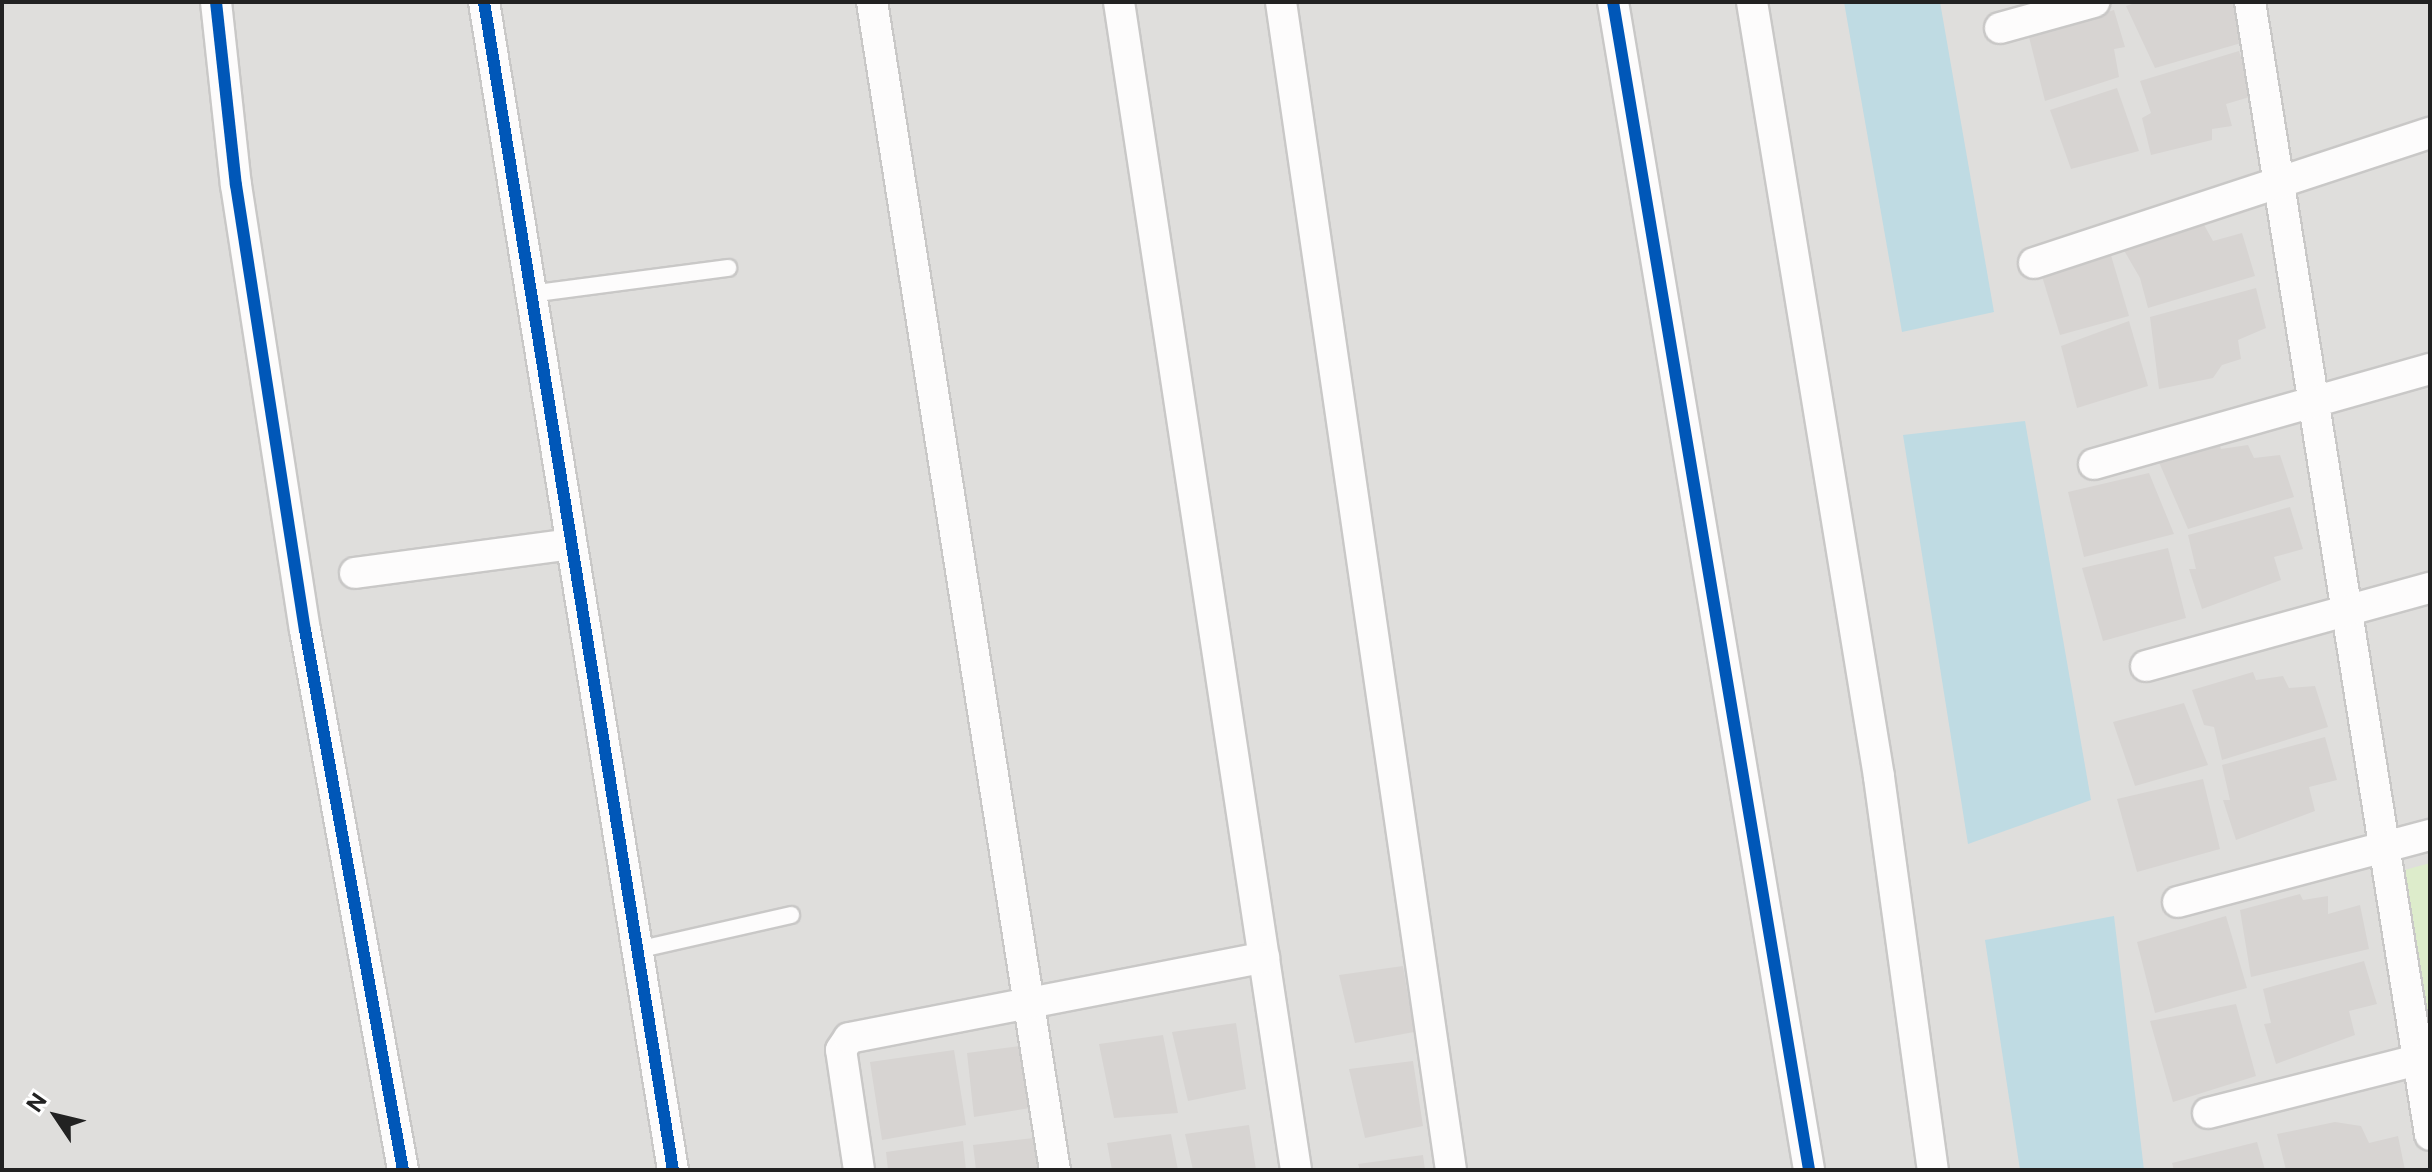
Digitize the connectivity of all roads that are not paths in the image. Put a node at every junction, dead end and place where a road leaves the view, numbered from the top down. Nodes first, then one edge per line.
1 (216, 2) edge
2 (484, 2) edge
3 (872, 2) edge
4 (1119, 2) edge
5 (1281, 2) edge
6 (1613, 2) edge
7 (1752, 2) edge
8 (2094, 2) edge
9 (2250, 2) edge
10 (2000, 28) dead end
11 (2430, 133) edge
12 (2278, 185) junction
13 (2034, 263) dead end
14 (728, 268) dead end
15 (530, 294) junction
16 (2430, 369) edge
17 (2312, 403) junction
18 (2094, 464) dead end
19 (571, 544) junction
20 (355, 573) dead end
21 (2430, 588) edge
22 (2350, 608) junction
23 (2146, 666) dead end
24 (2430, 835) edge
25 (2386, 847) junction
26 (2178, 902) dead end
27 (791, 915) dead end
28 (637, 950) junction
29 (1264, 957) junction
30 (1029, 1003) junction
31 (2417, 1060) junction
32 (2208, 1113) dead end
33 (2430, 1135) edge
34 (403, 1170) edge
35 (673, 1170) edge
36 (859, 1170) edge
37 (1055, 1170) edge
38 (1296, 1170) edge
39 (1451, 1170) edge
40 (1809, 1170) edge
41 (1933, 1170) edge

1 - 34 street
2 - 15 street
3 - 30 street
4 - 29 street
5 - 39 street
6 - 40 street
7 - 41 street
8 - 10 street
9 - 12 street
11 - 12 street
12 - 13 street
12 - 17 street
14 - 15 lane
15 - 19 street
16 - 17 street
17 - 18 street
17 - 22 street
19 - 20 street
19 - 28 street
21 - 22 street
22 - 23 street
22 - 25 street
24 - 25 street
25 - 26 street
25 - 31 street
27 - 28 lane
28 - 35 street
29 - 30 street
29 - 38 street
30 - 36 street
30 - 37 street
31 - 32 street
31 - 33 street

